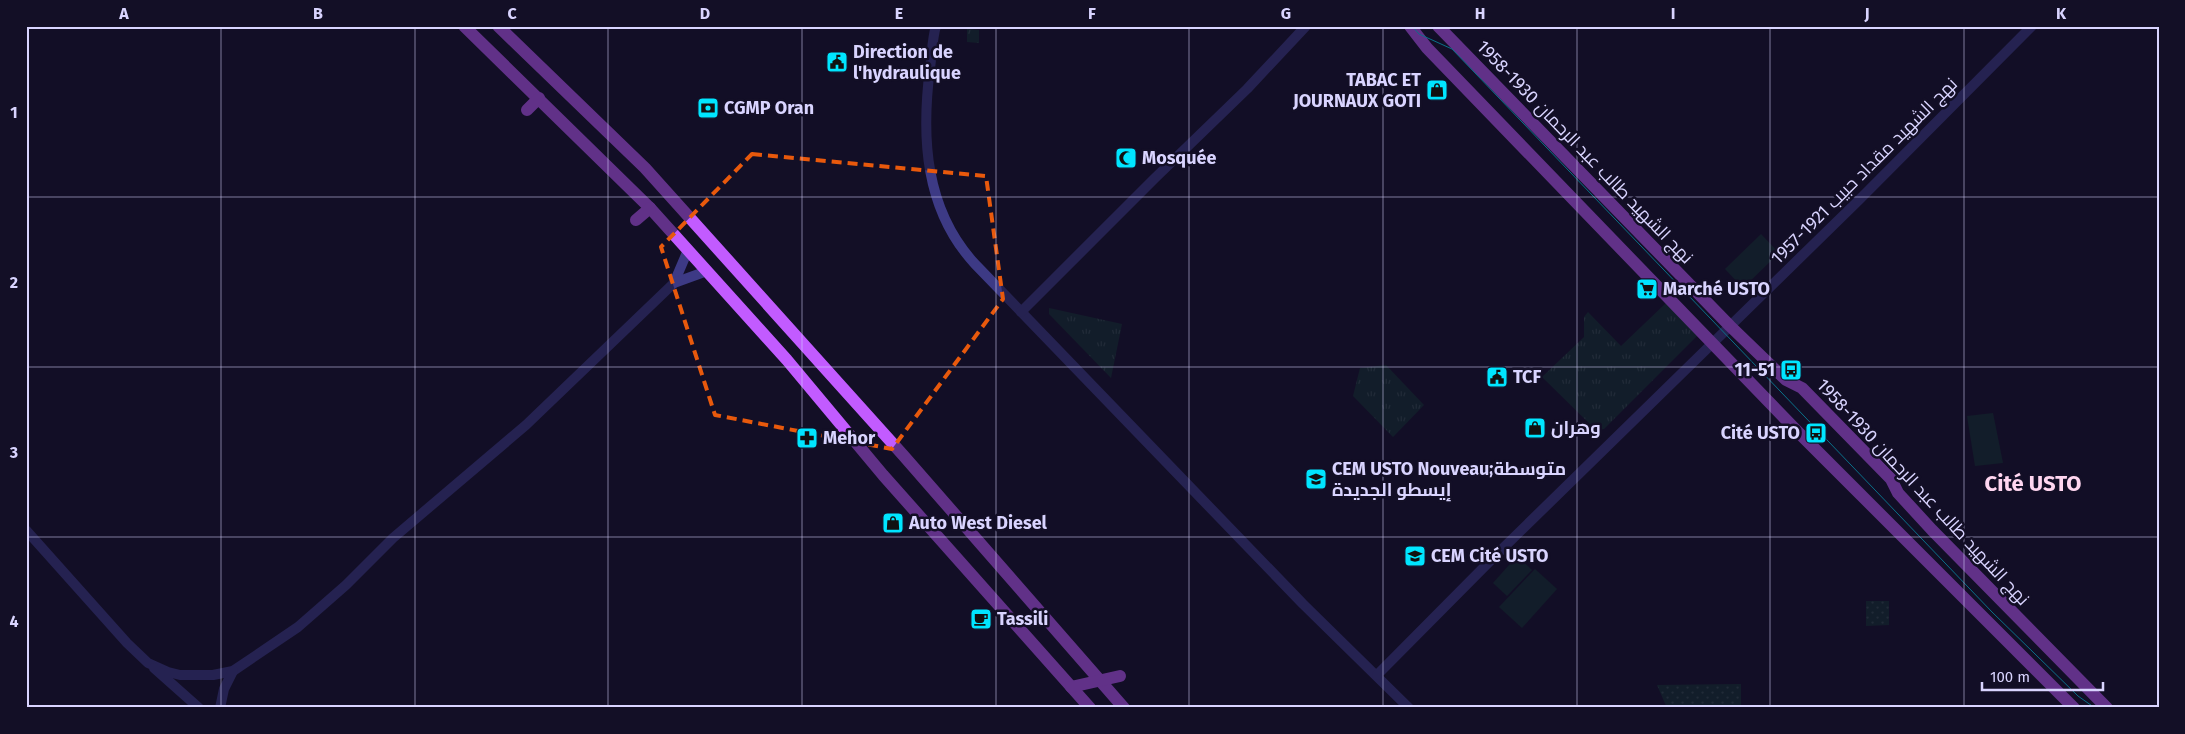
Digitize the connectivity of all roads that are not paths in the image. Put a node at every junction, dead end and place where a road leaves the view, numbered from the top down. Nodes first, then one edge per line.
1 (464, 26) edge
2 (498, 26) edge
3 (936, 26) edge
4 (1306, 26) edge
5 (1410, 26) edge
6 (1438, 26) edge
7 (2032, 26) edge
8 (539, 98) junction
9 (527, 110) dead end
10 (650, 208) junction
11 (636, 220) dead end
12 (688, 250) junction
13 (707, 271) junction
14 (674, 283) junction
15 (1022, 312) junction
16 (1730, 326) junction
17 (1712, 344) junction
18 (26, 530) edge
19 (148, 663) junction
20 (233, 671) junction
21 (1377, 675) junction
22 (1120, 676) dead end
23 (1100, 681) junction
24 (1071, 687) junction
25 (198, 708) edge
26 (220, 708) edge
27 (1090, 708) edge
28 (1124, 708) edge
29 (1409, 708) edge
30 (2074, 708) edge
31 (2107, 708) edge

1 - 8 main road
2 - 23 main road
3 - 15 street
4 - 15 street
5 - 17 main road
6 - 16 main road, نهج الشهيد طالب عبد الرحمان 1930-1958
7 - 16 street, نهج الشهيد مقداد حبيب 1921-1957
8 - 9 main road
8 - 10 main road
10 - 11 main road
10 - 12 main road
12 - 13 main road
12 - 14 street
13 - 14 street
13 - 24 main road
14 - 20 street
15 - 21 street
16 - 17 street, نهج الشهيد مقداد حبيب 1921-1957
16 - 31 main road, نهج الشهيد طالب عبد الرحمان 1930-1958
17 - 21 street, نهج الشهيد مقداد حبيب 1921-1957
17 - 30 main road
18 - 19 street
19 - 20 street
19 - 25 street
20 - 26 street
21 - 29 street
22 - 23 main road
23 - 24 main road
23 - 28 main road
24 - 27 main road

